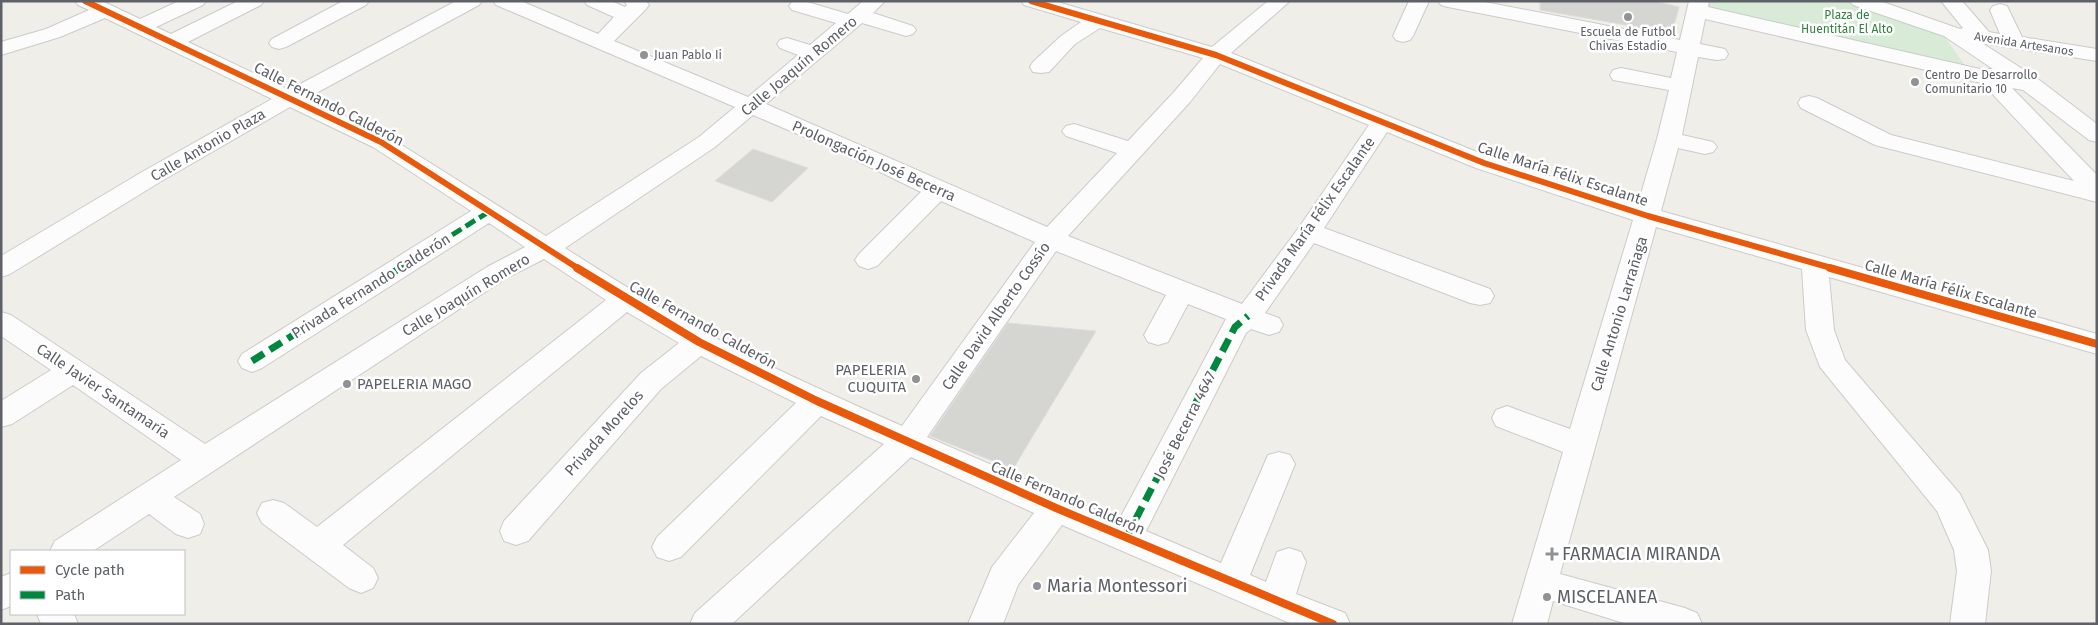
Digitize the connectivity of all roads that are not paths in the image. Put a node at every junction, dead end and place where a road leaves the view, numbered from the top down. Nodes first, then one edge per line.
1 (196, 1) edge
2 (254, 1) edge
3 (359, 1) edge
4 (472, 1) edge
5 (503, 1) edge
6 (594, 1) edge
7 (1031, 1) edge
8 (1280, 1) edge
9 (1419, 1) edge
10 (1448, 1) edge
11 (1860, 1) edge
12 (1951, 1) edge
13 (95, 6) edge
14 (799, 6) dead end
15 (1698, 6) edge
16 (631, 8) edge
17 (2000, 10) dead end
18 (861, 13) edge
19 (1098, 20) junction
20 (140, 27) junction
21 (906, 30) dead end
22 (1951, 32) junction
23 (1403, 36) dead end
24 (1982, 37) junction
25 (171, 42) junction
26 (278, 42) dead end
27 (2014, 42) junction
28 (600, 43) junction
29 (787, 44) dead end
30 (1690, 48) junction
31 (1, 49) edge
32 (813, 53) junction
33 (1717, 54) dead end
34 (1216, 55) junction
35 (2097, 55) edge
36 (1040, 67) dead end
37 (757, 71) dead end
38 (1621, 75) dead end
39 (784, 78) junction
40 (1990, 78) junction
41 (2030, 84) junction
42 (1681, 86) junction
43 (290, 98) junction
44 (1809, 103) dead end
45 (751, 106) junction
46 (1382, 122) junction
47 (2091, 127) edge
48 (1074, 131) dead end
49 (1670, 139) junction
50 (1706, 147) dead end
51 (1133, 150) junction
52 (936, 190) junction
53 (2097, 192) edge
54 (490, 211) junction
55 (1648, 216) junction
56 (1310, 232) junction
57 (1051, 239) junction
58 (590, 241) dead end
59 (548, 250) junction
60 (868, 260) dead end
61 (5, 261) edge
62 (1815, 264) junction
63 (1182, 290) junction
64 (1480, 296) dead end
65 (625, 299) junction
66 (1258, 320) junction
67 (1, 322) edge
68 (1158, 335) dead end
69 (700, 342) junction
70 (2097, 344) edge
71 (252, 361) dead end
72 (73, 371) junction
73 (817, 401) junction
74 (1, 416) edge
75 (1507, 418) dead end
76 (907, 442) junction
77 (1579, 445) junction
78 (205, 460) junction
79 (1279, 464) dead end
80 (149, 497) junction
81 (1056, 508) junction
82 (273, 513) dead end
83 (188, 524) dead end
84 (516, 531) dead end
85 (1126, 538) junction
86 (318, 546) junction
87 (669, 547) dead end
88 (69, 550) edge
89 (1290, 562) dead end
90 (361, 578) dead end
91 (1230, 582) junction
92 (1540, 582) junction
93 (1276, 602) junction
94 (707, 624) edge
95 (985, 624) edge
96 (1333, 624) edge
97 (1529, 624) edge
98 (1685, 624) edge
99 (1967, 624) edge

1 - 20 street
2 - 25 street
3 - 26 street
4 - 43 street, Calle Antonio Plaza
5 - 28 street, Prolongación José Becerra
6 - 16 street
7 - 19 street, Calle María Félix Escalante
8 - 34 street, Calle David Alberto Cossío
9 - 23 street
10 - 30 street
11 - 22 street
12 - 24 street
13 - 20 street, Calle Fernando Calderón
13 - 31 street
14 - 18 street
15 - 30 street, Calle Antonio Larrañaga
15 - 40 street
16 - 28 street
17 - 27 street
18 - 21 street
18 - 32 street, Calle Joaquín Romero
19 - 34 street, Calle María Félix Escalante
19 - 36 street
20 - 25 street, Calle Fernando Calderón
22 - 24 street, Avenida Artesanos
22 - 40 street
22 - 41 street
24 - 27 street, Avenida Artesanos
25 - 43 street, Calle Fernando Calderón
27 - 35 street, Avenida Artesanos
28 - 45 street, Prolongación José Becerra
29 - 32 street
30 - 33 street
30 - 42 street, Calle Antonio Larrañaga
32 - 39 street, Calle Joaquín Romero
34 - 46 street, Calle María Félix Escalante
34 - 51 street, Calle David Alberto Cossío
37 - 39 street
38 - 42 street
39 - 45 street, Calle Joaquín Romero
40 - 41 street
40 - 53 street
41 - 47 street
42 - 49 street, Calle Antonio Larrañaga
43 - 54 street, Calle Fernando Calderón
43 - 61 street, Calle Antonio Plaza
44 - 53 street
45 - 52 street, Prolongación José Becerra
45 - 59 street, Calle Joaquín Romero
46 - 55 street, Calle María Félix Escalante
46 - 56 street, Privada María Félix Escalante
48 - 51 street
49 - 50 street
49 - 55 street, Calle Antonio Larrañaga
51 - 57 street, Calle David Alberto Cossío
52 - 57 street, Prolongación José Becerra
52 - 60 street
54 - 59 street, Calle Fernando Calderón
54 - 71 street, Privada Fernando Calderón
55 - 62 street, Calle María Félix Escalante
55 - 77 street, Calle Antonio Larrañaga
56 - 64 street
56 - 66 street, Privada María Félix Escalante
57 - 63 street, Prolongación José Becerra
57 - 76 street, Calle David Alberto Cossío
58 - 59 street
59 - 65 street, Calle Fernando Calderón
59 - 78 street, Calle Joaquín Romero
62 - 70 street, Calle María Félix Escalante
62 - 99 street
63 - 66 street, Prolongación José Becerra
63 - 68 street
65 - 69 street, Calle Fernando Calderón
65 - 86 street
66 - 85 street, José Becerra 4647
67 - 72 street, Calle Javier Santamaría
69 - 73 street, Calle Fernando Calderón
69 - 84 street, Privada Morelos
72 - 74 street
72 - 78 street, Calle Javier Santamaría
73 - 76 street, Calle Fernando Calderón
73 - 87 street
75 - 77 street
76 - 81 street, Calle Fernando Calderón
76 - 94 street, Calle David Alberto Cossío
77 - 92 street, Calle Antonio Larrañaga
78 - 80 street, Calle Joaquín Romero
79 - 91 street
80 - 83 street
80 - 88 street, Calle Joaquín Romero
81 - 85 street, Calle Fernando Calderón
81 - 95 street
82 - 86 street
85 - 91 street, Calle Fernando Calderón
86 - 90 street
89 - 93 street
91 - 93 street, Calle Fernando Calderón
92 - 97 street, Calle Antonio Larrañaga
92 - 98 street
93 - 96 street, Calle Fernando Calderón

